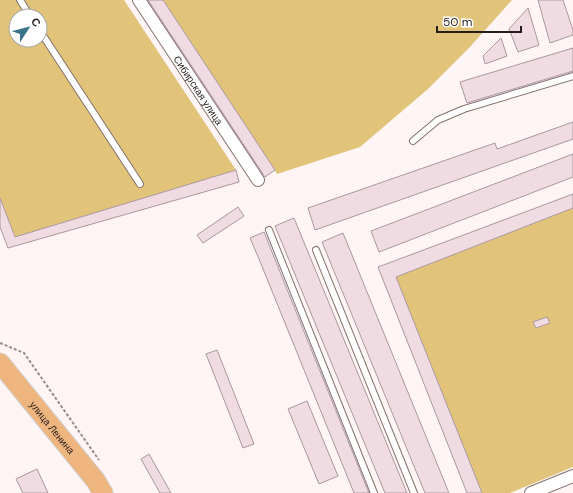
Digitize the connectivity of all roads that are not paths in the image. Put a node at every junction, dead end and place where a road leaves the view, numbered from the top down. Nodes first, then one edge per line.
1 (139, 0) edge
2 (48, 43) edge
3 (573, 76) edge
4 (413, 141) dead end
5 (258, 180) dead end
6 (140, 184) dead end
7 (269, 230) dead end
8 (316, 250) dead end
9 (0, 363) edge
10 (573, 476) edge
11 (104, 493) edge
12 (374, 493) edge
13 (414, 493) edge
14 (531, 493) edge

1 - 5 street, Сибирская улица
2 - 6 lane
3 - 4 lane
7 - 12 lane
8 - 13 lane
9 - 11 main road, улица Ленина
10 - 14 street

